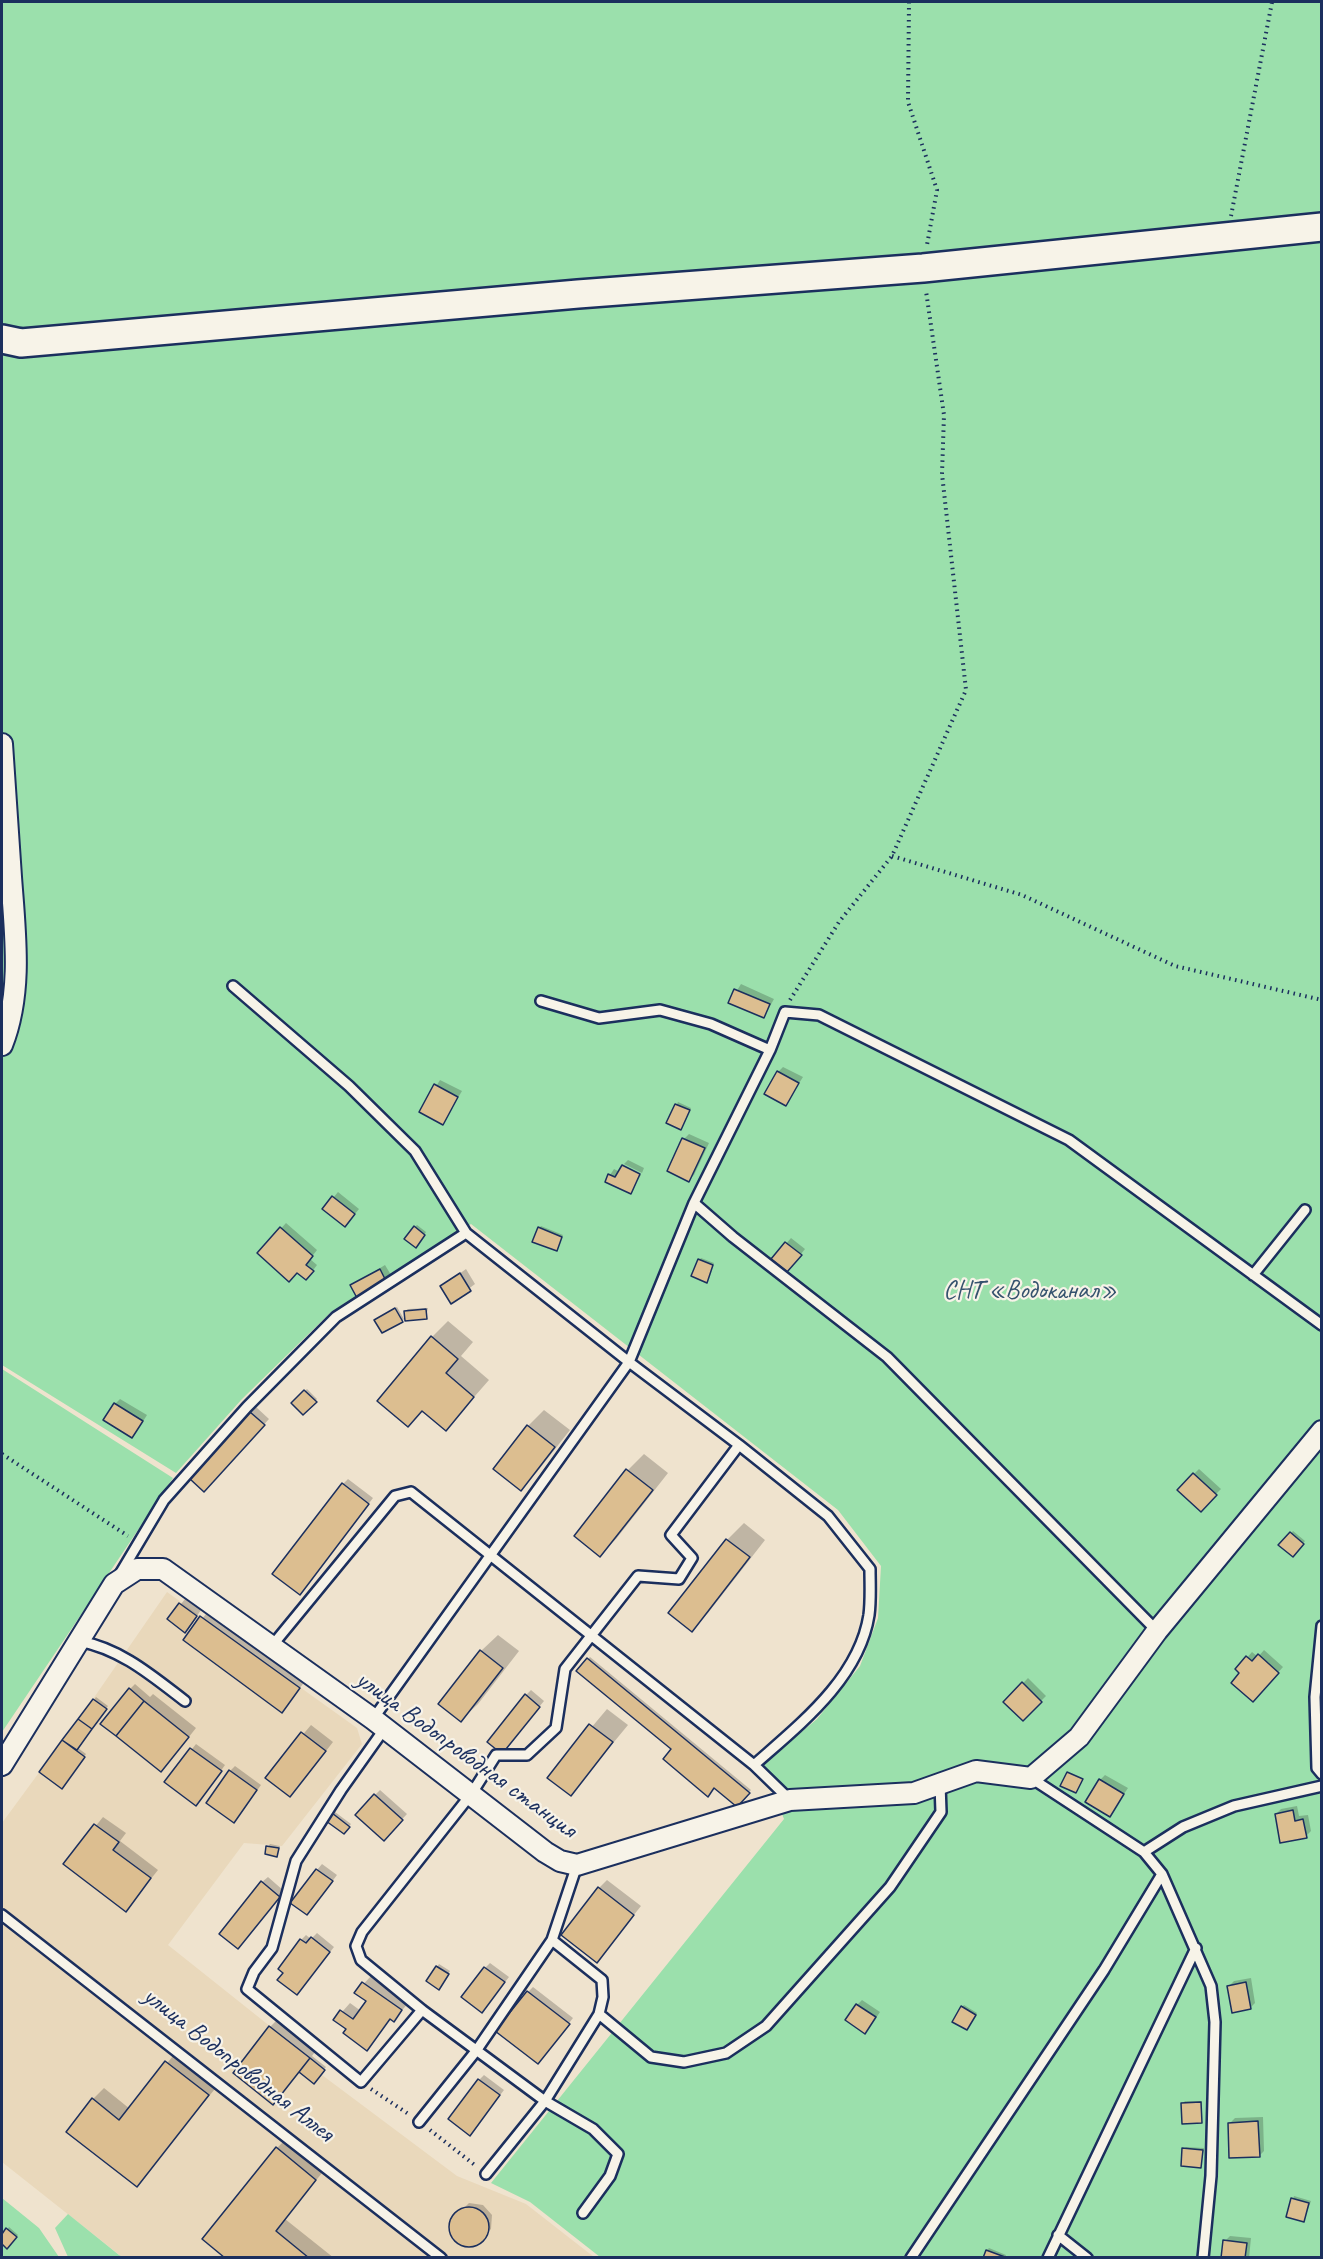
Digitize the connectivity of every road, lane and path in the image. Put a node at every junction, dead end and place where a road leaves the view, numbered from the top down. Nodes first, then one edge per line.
1 (909, 2) edge
2 (1272, 2) edge
3 (1322, 227) edge
4 (1226, 237) junction
5 (922, 268) junction
6 (2, 339) edge
7 (2, 744) edge
8 (892, 856) junction
9 (233, 986) dead end
10 (795, 991) dead end
11 (1322, 1000) edge
12 (541, 1001) dead end
13 (2, 1045) edge
14 (770, 1050) junction
15 (694, 1203) junction
16 (1305, 1210) dead end
17 (466, 1233) junction
18 (1253, 1275) junction
19 (1322, 1325) edge
20 (629, 1362) junction
21 (1322, 1431) edge
22 (739, 1445) junction
23 (2, 1454) edge
24 (139, 1542) junction
25 (488, 1555) junction
26 (114, 1584) junction
27 (1322, 1626) edge
28 (1157, 1630) junction
29 (590, 1634) junction
30 (79, 1641) junction
31 (271, 1647) junction
32 (185, 1701) dead end
33 (379, 1723) junction
34 (754, 1764) junction
35 (2, 1765) edge
36 (1322, 1774) edge
37 (1031, 1778) junction
38 (940, 1784) junction
39 (1322, 1786) edge
40 (472, 1793) junction
41 (790, 1800) junction
42 (1144, 1852) junction
43 (577, 1865) junction
44 (1162, 1874) junction
45 (2, 1915) edge
46 (552, 1940) junction
47 (1196, 1948) junction
48 (422, 2010) junction
49 (599, 2014) junction
50 (476, 2051) junction
51 (545, 2101) junction
52 (419, 2122) dead end
53 (486, 2174) dead end
54 (583, 2213) dead end
55 (1058, 2235) junction
56 (441, 2258) edge
57 (911, 2258) edge
58 (1048, 2258) edge
59 (1087, 2258) edge
60 (1203, 2258) edge

1 - 5 path
2 - 4 path
3 - 4 street
4 - 5 street
5 - 6 street
5 - 8 path
7 - 13 street
8 - 10 path
8 - 11 path
9 - 17 lane
12 - 14 lane
14 - 15 lane
14 - 18 lane
15 - 20 lane
15 - 28 lane
16 - 18 lane
17 - 20 lane
17 - 24 lane
18 - 19 lane
20 - 22 lane
20 - 25 lane
21 - 28 street
22 - 29 lane
22 - 34 lane
23 - 24 path
24 - 26 lane
25 - 29 lane
25 - 31 lane
25 - 33 lane
26 - 30 street
26 - 31 street, улица Водопроводная станция
27 - 36 lane
28 - 37 street
29 - 34 lane
29 - 40 lane
30 - 32 lane
30 - 35 street
31 - 33 street, улица Водопроводная станция
33 - 40 street, улица Водопроводная станция
33 - 48 lane
34 - 41 lane
37 - 38 street, улица Водопроводная станция
37 - 42 lane
38 - 41 street, улица Водопроводная станция
38 - 49 lane
39 - 42 lane
40 - 43 street, улица Водопроводная станция
40 - 48 lane
41 - 43 street, улица Водопроводная станция
42 - 44 lane
43 - 46 lane
44 - 47 lane
44 - 57 lane
45 - 56 lane, улица Водопроводная Аллея
46 - 49 lane
46 - 50 lane
47 - 55 lane
47 - 60 lane
48 - 50 lane
49 - 51 lane
50 - 51 lane
50 - 52 lane
51 - 53 lane
51 - 54 lane
55 - 58 lane
55 - 59 lane

